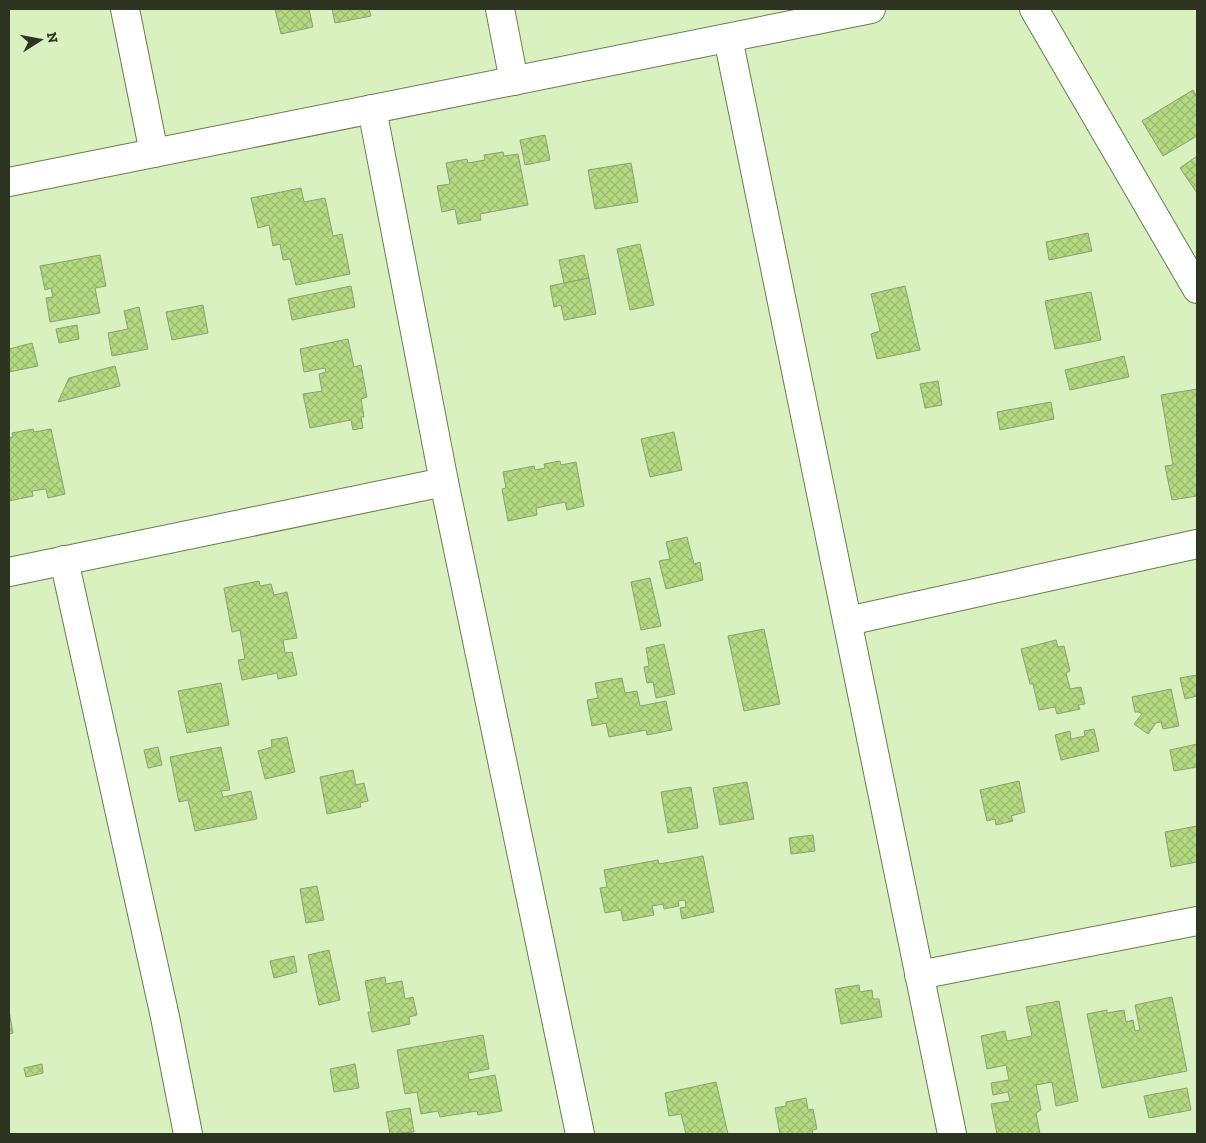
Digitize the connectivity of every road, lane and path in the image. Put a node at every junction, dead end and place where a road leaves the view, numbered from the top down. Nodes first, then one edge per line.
1 (125, 9) edge
2 (500, 9) edge
3 (871, 9) edge
4 (1034, 9) edge
5 (728, 38) junction
6 (514, 80) junction
7 (372, 109) junction
8 (154, 153) junction
9 (9, 182) edge
10 (1197, 289) edge
11 (444, 482) junction
12 (1197, 544) edge
13 (64, 560) junction
14 (9, 572) edge
15 (848, 622) junction
16 (1197, 921) edge
17 (919, 975) junction
18 (188, 1134) edge
19 (580, 1134) edge
20 (952, 1134) edge

1 - 8 street
2 - 6 street
3 - 5 street
4 - 10 street
5 - 6 street
5 - 15 street
6 - 7 street
7 - 8 street
7 - 11 street
8 - 9 street
11 - 13 street
11 - 19 street
12 - 15 street
13 - 14 street
13 - 18 street
15 - 17 street
16 - 17 street
17 - 20 street

